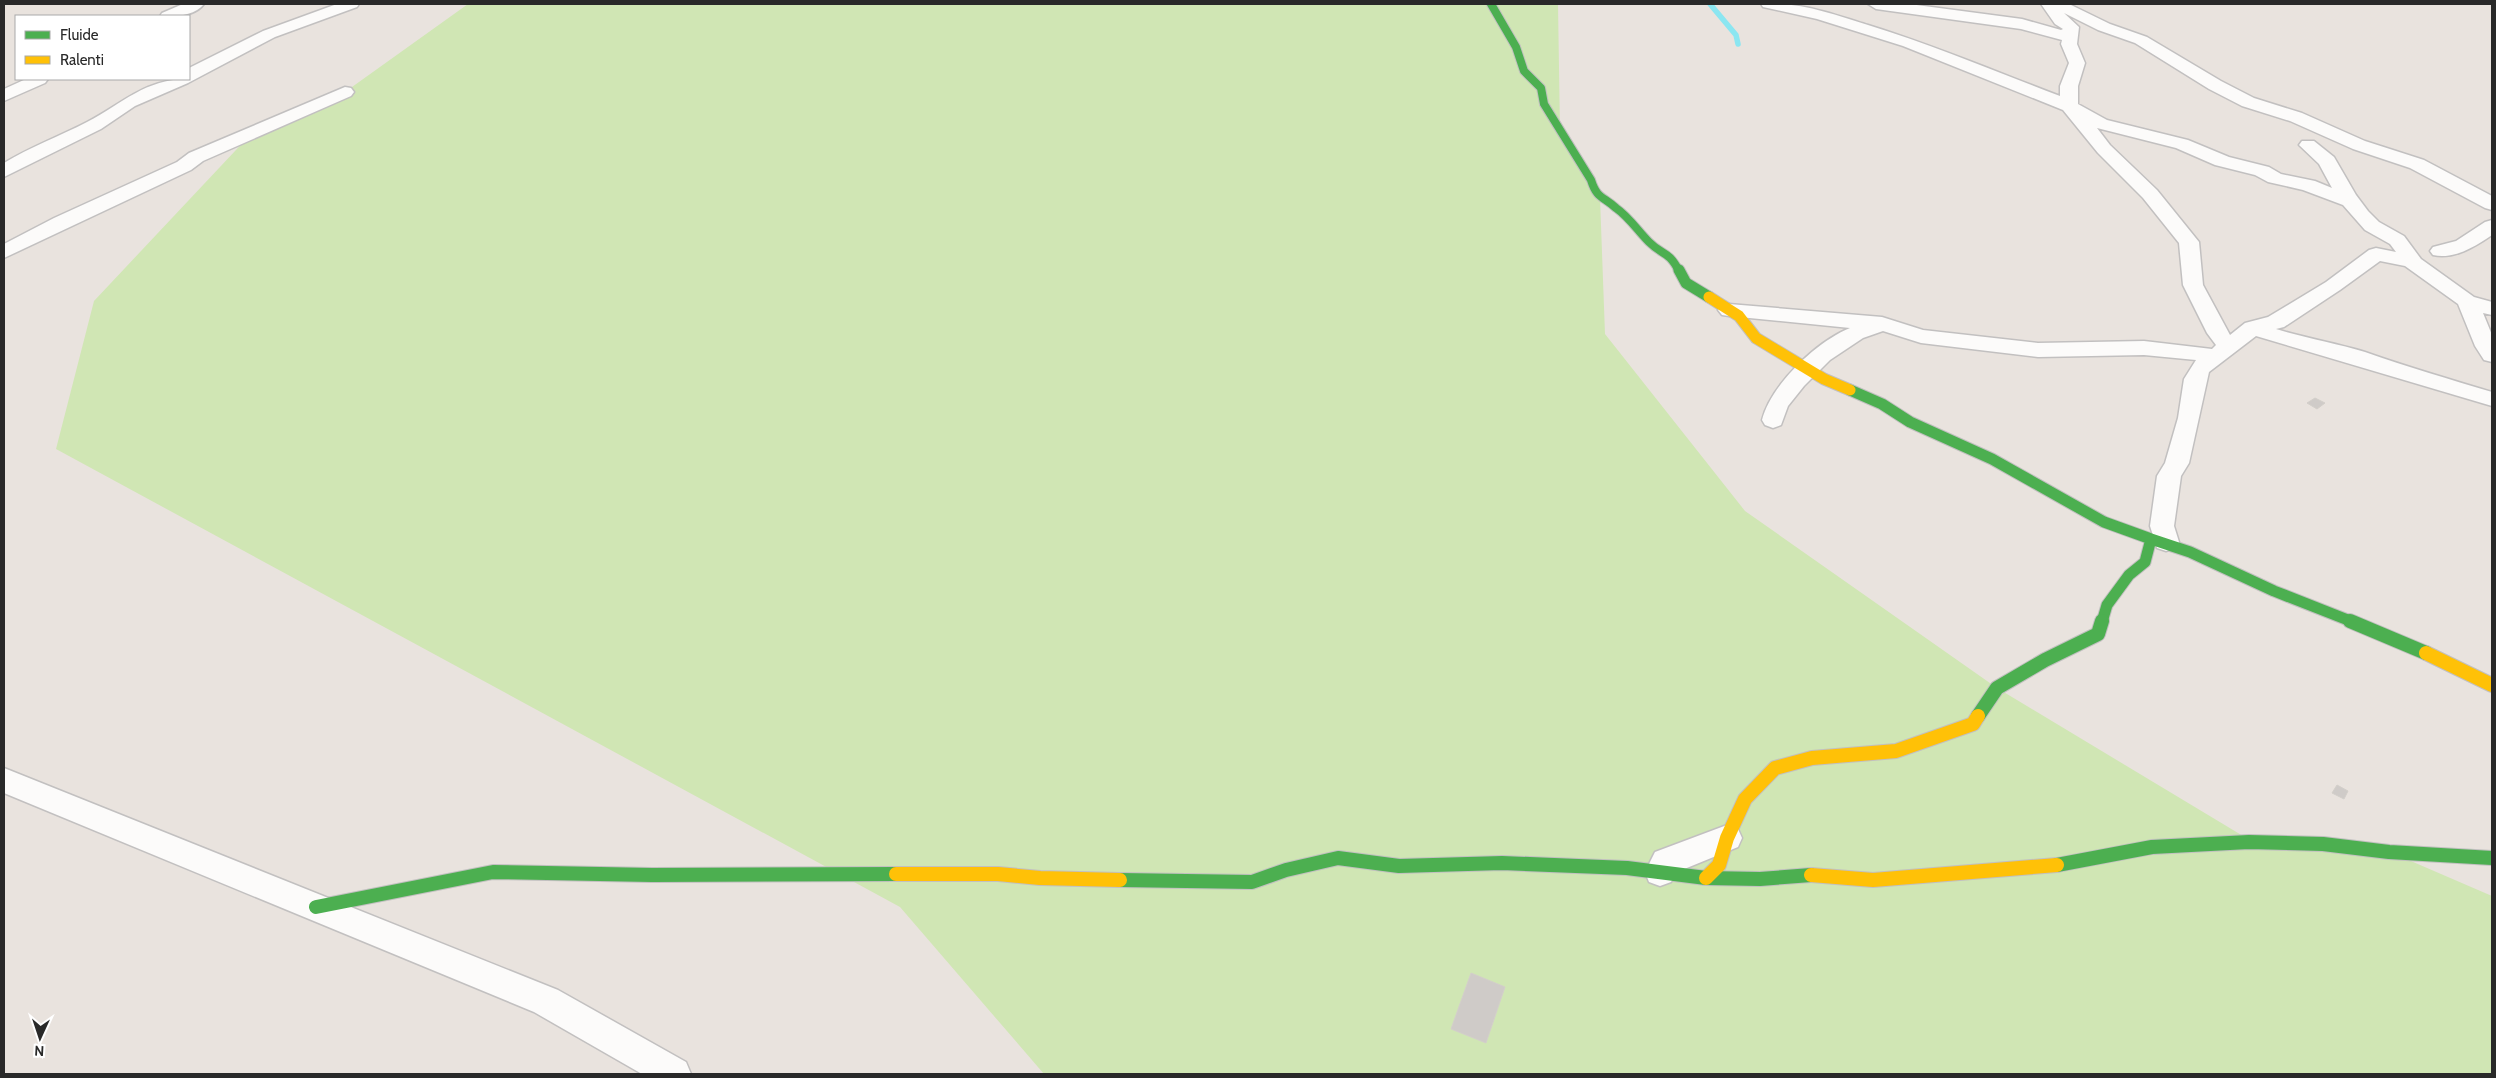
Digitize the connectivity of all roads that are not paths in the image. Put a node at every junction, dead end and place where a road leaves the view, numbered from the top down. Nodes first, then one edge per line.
1 (170, 4) edge
2 (196, 4) edge
3 (351, 4) edge
4 (1491, 4) edge
5 (1769, 4) edge
6 (1876, 4) edge
7 (2049, 4) edge
8 (2058, 4) edge
9 (156, 15) edge
10 (170, 15) edge
11 (2072, 33) junction
12 (190, 74) edge
13 (37, 80) edge
14 (180, 80) edge
15 (345, 92) dead end
16 (4, 96) edge
17 (2069, 106) junction
18 (2308, 145) dead end
19 (4, 171) edge
20 (2350, 201) junction
21 (2492, 204) edge
22 (2492, 226) edge
23 (2440, 251) dead end
24 (4, 252) edge
25 (2411, 261) junction
26 (2467, 301) junction
27 (2492, 309) edge
28 (1729, 310) junction
29 (1882, 324) junction
30 (2253, 328) junction
31 (2222, 351) junction
32 (2492, 354) edge
33 (1809, 370) junction
34 (2492, 399) edge
35 (1773, 420) dead end
36 (2158, 540) junction
37 (2492, 685) edge
38 (4, 780) edge
39 (1727, 838) junction
40 (2492, 858) edge
41 (1660, 872) junction
42 (1706, 878) junction
43 (316, 907) junction
44 (674, 1074) edge

1 - 9 street
2 - 10 street
3 - 12 street
4 - 28 street
5 - 17 street
6 - 11 street
7 - 11 street
8 - 21 street
11 - 17 street
13 - 16 street
14 - 19 street
15 - 24 street
17 - 20 street
17 - 31 street
18 - 20 street
20 - 25 street
22 - 23 street
25 - 26 street
25 - 30 street
26 - 27 street
26 - 32 street
28 - 29 street
28 - 33 street
29 - 31 street
29 - 33 street
30 - 31 street
30 - 34 street
31 - 36 street
33 - 35 street
33 - 36 street
36 - 37 street
36 - 39 street
38 - 43 street
39 - 41 street
39 - 42 street
40 - 42 street
41 - 42 street
41 - 43 street
43 - 44 street

